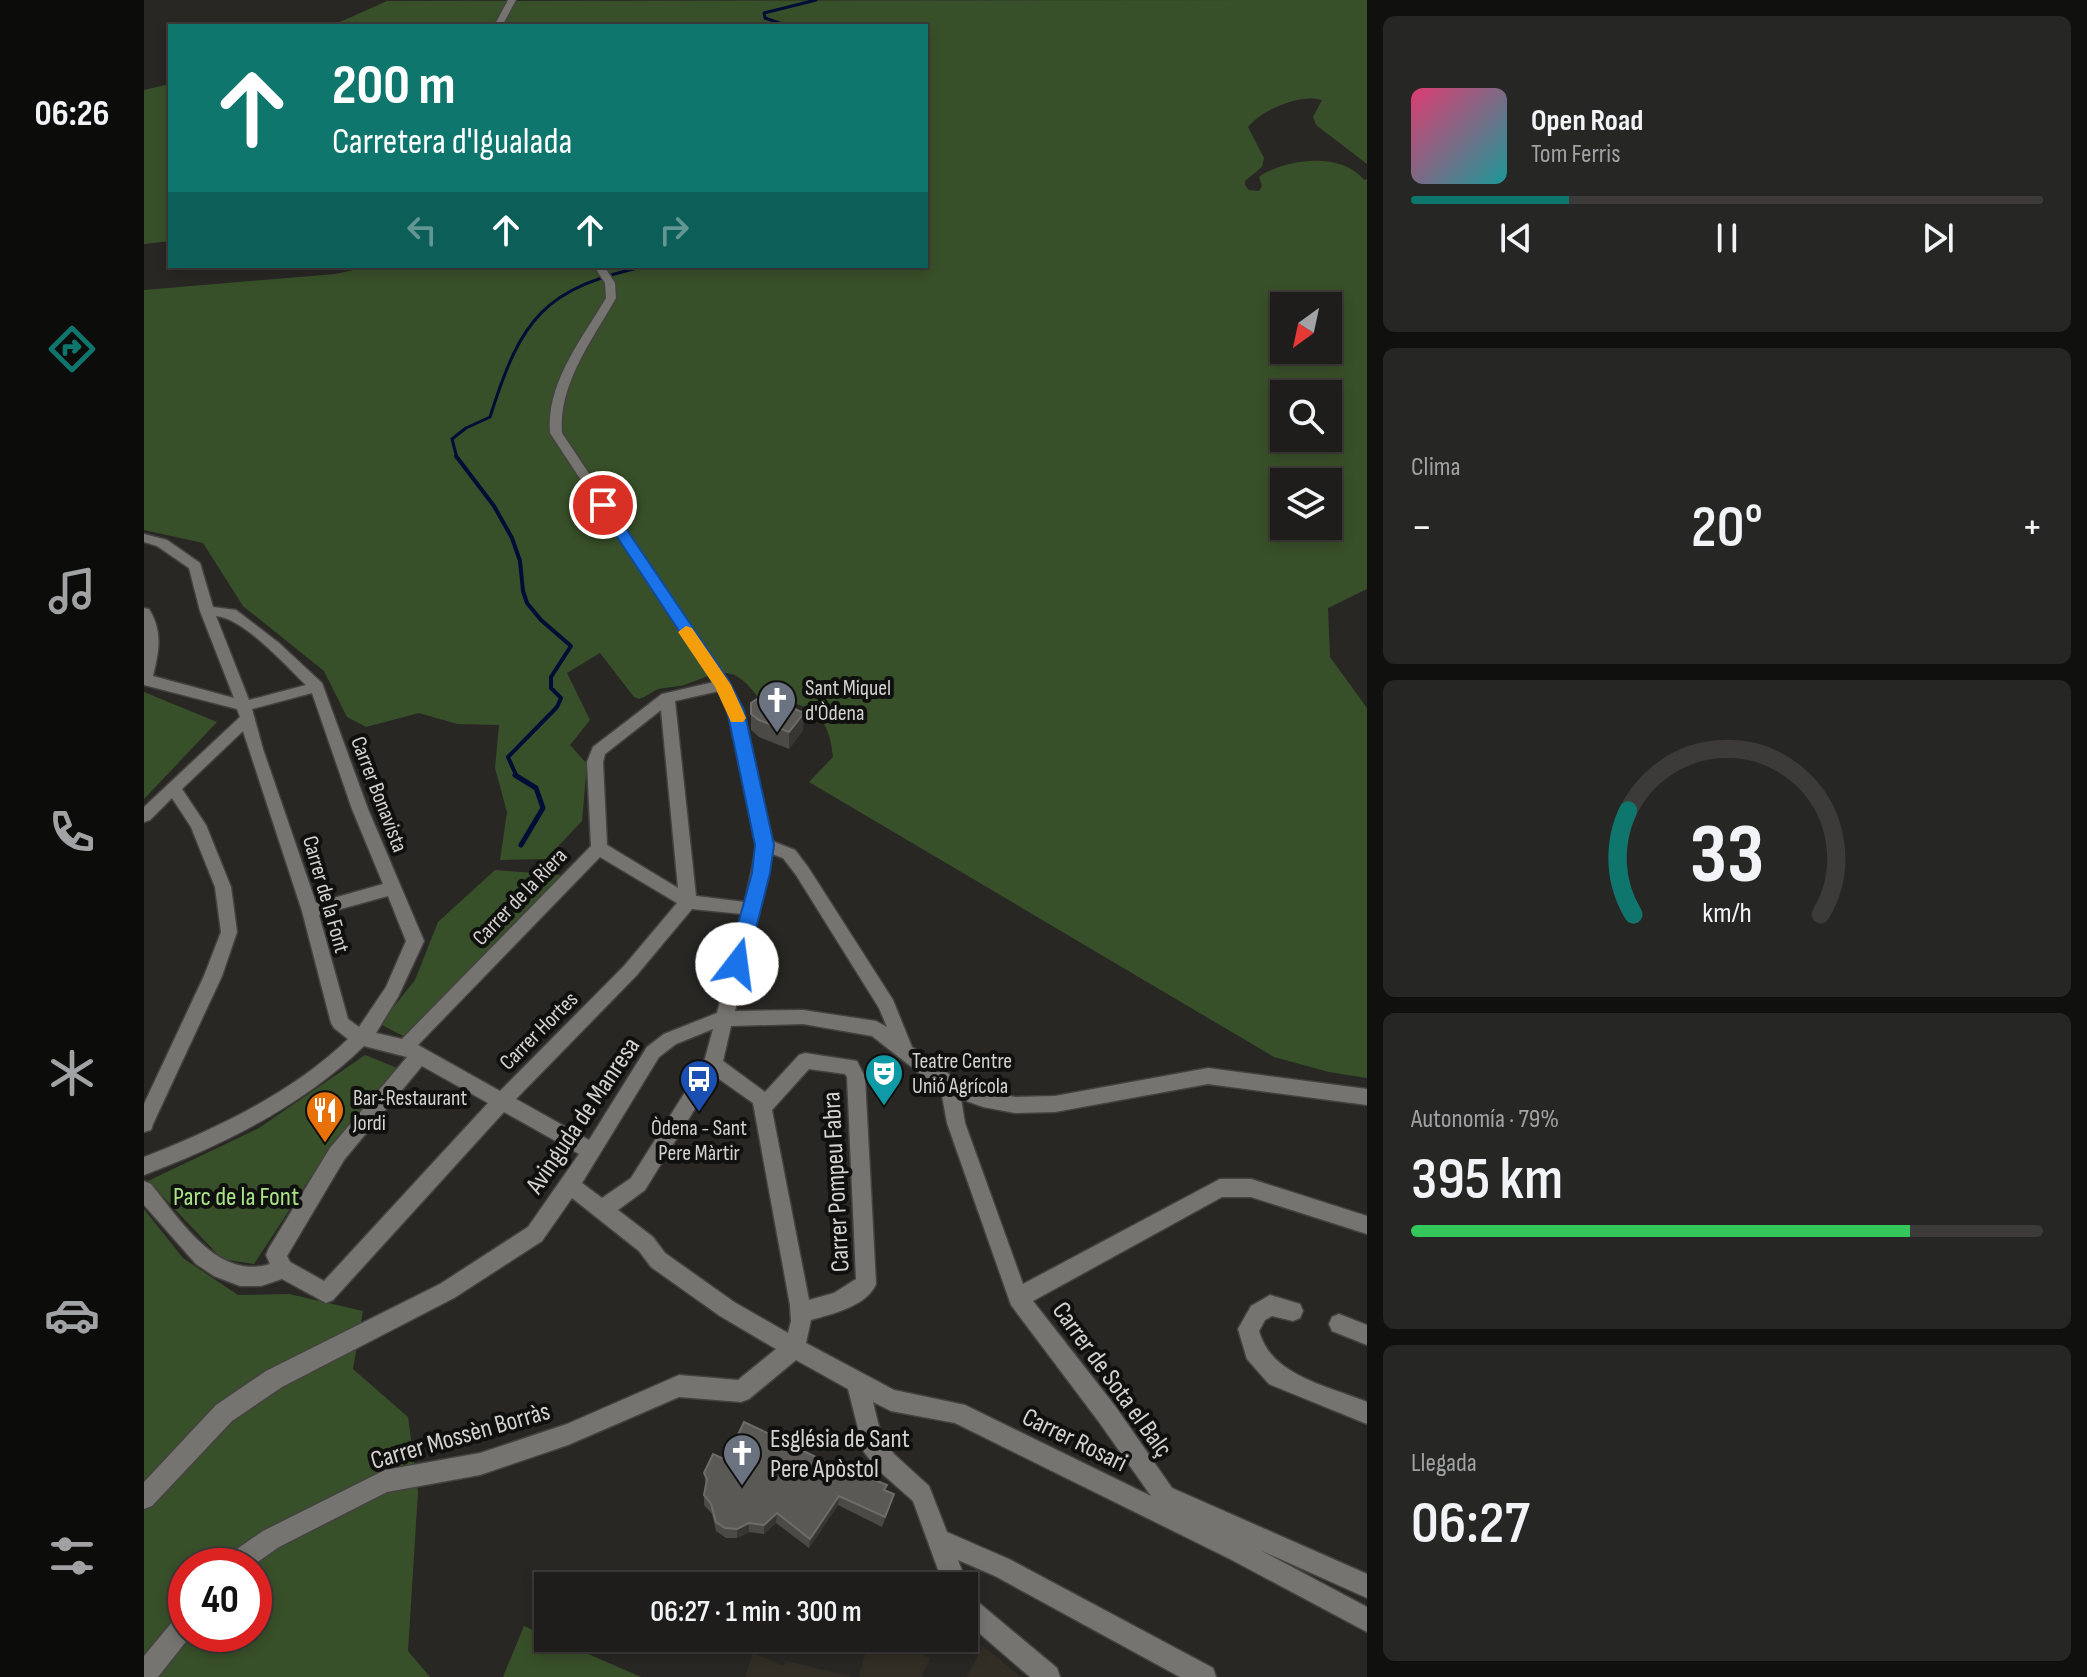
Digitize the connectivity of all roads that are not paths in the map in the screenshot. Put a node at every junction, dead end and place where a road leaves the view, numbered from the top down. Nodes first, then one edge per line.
1 (512, 0) edge
2 (499, 24) edge
3 (603, 272) edge
4 (144, 538) edge
5 (207, 611) junction
6 (144, 612) edge
7 (144, 680) edge
8 (723, 685) junction
9 (317, 687) junction
10 (667, 698) junction
11 (246, 713) junction
12 (173, 788) junction
13 (144, 816) edge
14 (765, 845) junction
15 (599, 848) junction
16 (392, 888) junction
17 (688, 902) junction
18 (752, 909) junction
19 (310, 911) junction
20 (722, 1019) junction
21 (361, 1038) junction
22 (412, 1052) junction
23 (906, 1053) junction
24 (713, 1064) junction
25 (950, 1086) junction
26 (1367, 1097) edge
27 (502, 1101) junction
28 (763, 1107) junction
29 (144, 1124) edge
30 (591, 1151) junction
31 (144, 1166) edge
32 (570, 1185) junction
33 (144, 1190) edge
34 (601, 1211) junction
35 (1367, 1225) edge
36 (280, 1262) junction
37 (1018, 1298) junction
38 (1293, 1311) dead end
39 (800, 1313) junction
40 (1339, 1324) dead end
41 (1367, 1335) edge
42 (794, 1348) junction
43 (857, 1381) junction
44 (1367, 1413) edge
45 (144, 1498) edge
46 (936, 1539) junction
47 (258, 1548) edge
48 (950, 1572) edge
49 (1367, 1586) edge
50 (978, 1617) edge
51 (1367, 1620) edge
52 (168, 1645) edge
53 (144, 1675) edge
54 (1048, 1677) edge
55 (1204, 1677) edge

1 - 2 street
3 - 8 street
4 - 5 street, Carrer de la Font
5 - 9 street, Carrer Bonavista
5 - 11 street, Carrer de la Font
6 - 7 street
7 - 11 street
8 - 10 street, Carrer de la Riera
8 - 14 street
9 - 11 street
9 - 16 street, Carrer Bonavista
10 - 15 street, Carrer de la Riera
10 - 17 street
11 - 12 street
11 - 19 street, Carrer de la Font
12 - 13 street
12 - 29 street
14 - 18 street
14 - 23 street
15 - 17 street
15 - 22 street, Carrer de la Riera
16 - 19 street
16 - 21 street, Carrer Bonavista
17 - 18 street
17 - 27 street, Carrer Hortes
18 - 20 street
19 - 21 street, Carrer de la Font
20 - 23 street, Avinguda de Manresa
20 - 24 street
20 - 30 street, Avinguda de Manresa
21 - 22 street
21 - 31 street
22 - 27 street
22 - 36 street, Carrer de la Riera
23 - 25 street, Avinguda de Manresa
24 - 28 street
24 - 34 street
25 - 26 street, Avinguda de Manresa
25 - 37 street, Carrer de Sota el Balç
27 - 30 street
27 - 36 street, Carrer Hortes
28 - 39 street
28 - 39 street, Carrer Pompeu Fabra
30 - 32 street, Avinguda de Manresa
32 - 34 street, Carrer Rosari
32 - 45 street, Avinguda de Manresa
33 - 36 street
34 - 42 street, Carrer Rosari
35 - 37 street
37 - 49 street, Carrer de Sota el Balç
38 - 44 street
39 - 42 street
40 - 41 street
42 - 43 street, Carrer Rosari
42 - 47 street, Carrer Mossèn Borràs
43 - 46 street
43 - 51 street, Carrer Rosari
46 - 48 street
46 - 55 street
50 - 54 street
52 - 53 street

